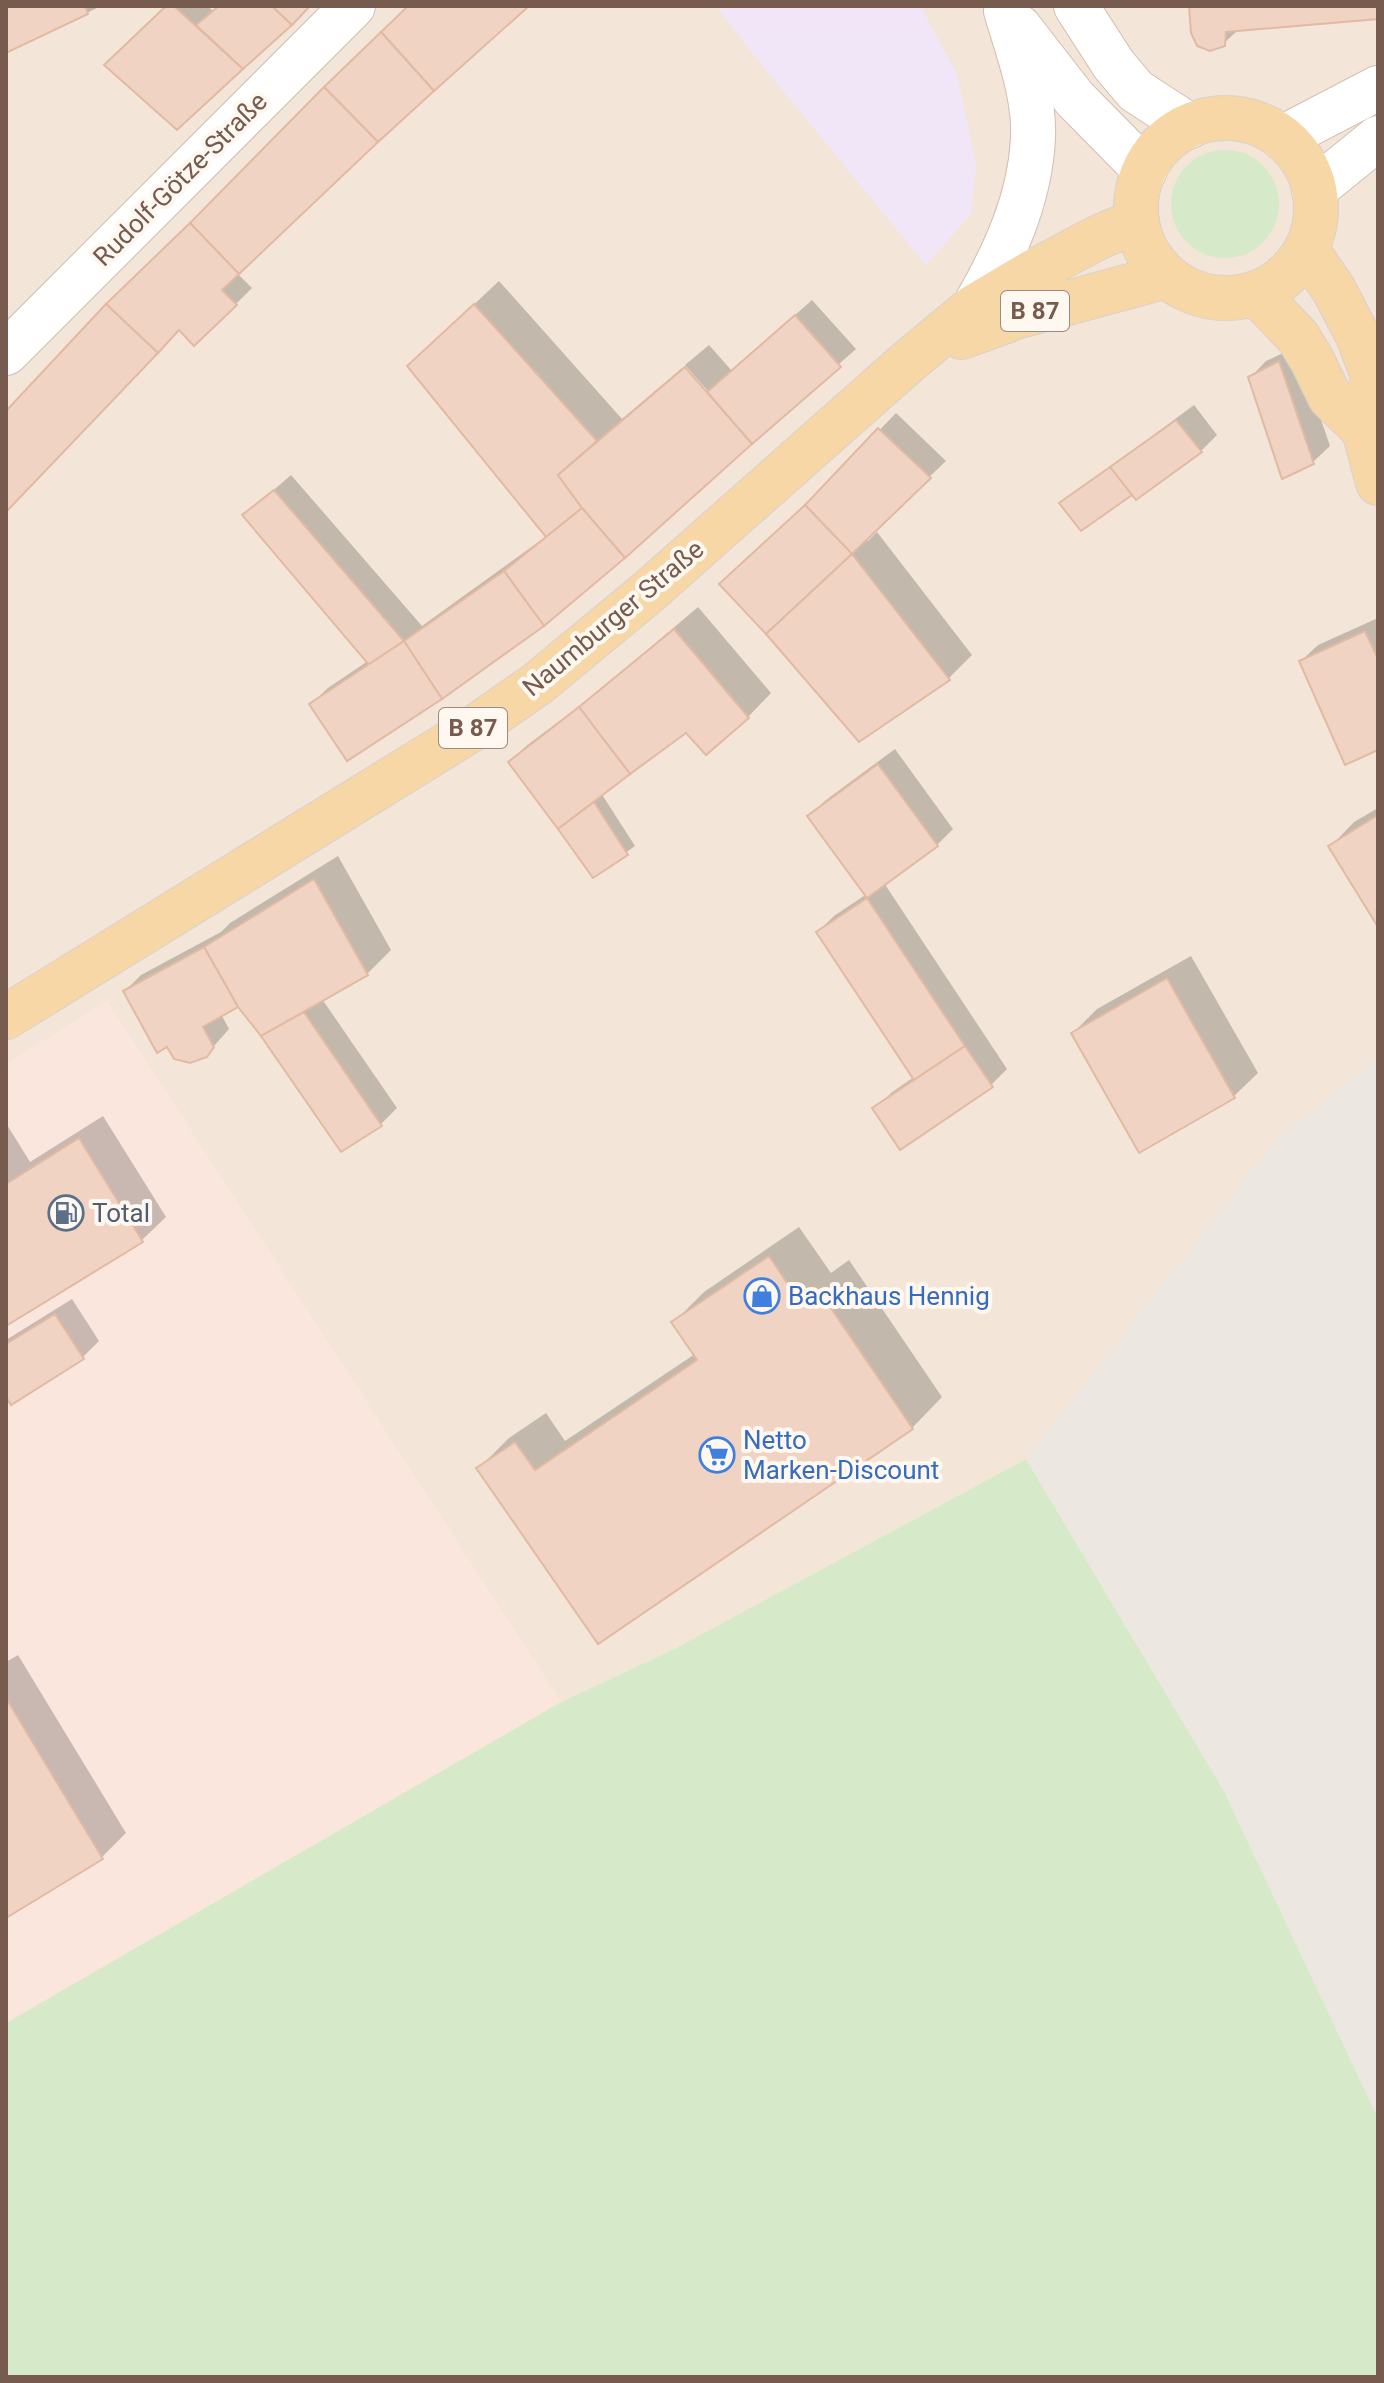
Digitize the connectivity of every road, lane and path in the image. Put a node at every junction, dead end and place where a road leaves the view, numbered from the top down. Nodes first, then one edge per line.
1 (353, 6) edge
2 (1076, 6) edge
3 (1004, 8) edge
4 (1378, 88) edge
5 (1190, 126) junction
6 (1282, 138) junction
7 (1378, 138) edge
8 (1145, 170) junction
9 (1314, 190) junction
10 (1137, 221) junction
11 (1306, 249) junction
12 (1167, 276) junction
13 (1256, 293) junction
14 (974, 307) junction
15 (6, 353) edge
16 (909, 361) junction
17 (1364, 430) junction
18 (1378, 483) edge
19 (6, 1017) edge

1 - 15 main road, Rudolf-Götze-Straße
2 - 5 main road
3 - 8 main road
3 - 14 main road
4 - 6 main road
5 - 6 main road
5 - 8 main road
6 - 9 main road
7 - 9 main road
8 - 10 main road
9 - 11 main road
10 - 12 main road
10 - 14 main road, B 87
11 - 13 main road
11 - 17 main road
12 - 13 main road
12 - 16 main road, B 87
13 - 17 main road
14 - 16 main road, B 87
16 - 19 main road, Naumburger Straße / B 87
17 - 18 main road

